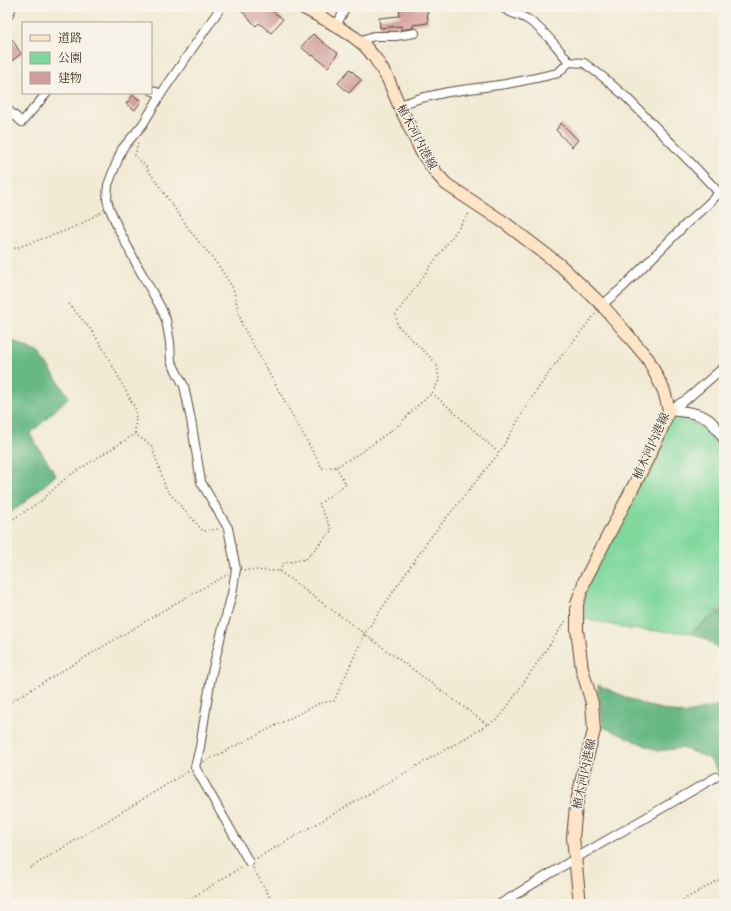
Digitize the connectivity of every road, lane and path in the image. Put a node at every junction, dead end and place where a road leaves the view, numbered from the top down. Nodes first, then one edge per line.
1 (12, 7) edge
2 (221, 7) edge
3 (302, 7) edge
4 (346, 7) edge
5 (502, 7) edge
6 (7, 18) edge
7 (336, 26) junction
8 (415, 33) dead end
9 (359, 41) junction
10 (569, 62) junction
11 (152, 90) edge
12 (46, 94) edge
13 (162, 94) junction
14 (399, 105) junction
15 (7, 109) edge
16 (139, 140) dead end
17 (722, 193) edge
18 (476, 204) junction
19 (109, 207) junction
20 (7, 251) edge
21 (69, 304) dead end
22 (602, 305) junction
23 (724, 367) edge
24 (432, 393) junction
25 (669, 410) junction
26 (135, 434) junction
27 (724, 439) edge
28 (499, 453) junction
29 (336, 467) junction
30 (7, 523) edge
31 (228, 528) junction
32 (236, 570) junction
33 (279, 571) junction
34 (568, 617) dead end
35 (365, 633) junction
36 (7, 704) edge
37 (488, 725) junction
38 (195, 767) junction
39 (716, 777) dead end
40 (576, 858) junction
41 (249, 862) junction
42 (30, 868) dead end
43 (724, 878) edge
44 (182, 904) edge
45 (274, 904) edge
46 (500, 904) edge
47 (580, 904) edge
48 (676, 904) edge
49 (718, 904) edge

1 - 6 street
2 - 13 street
3 - 7 main road, 植木河内港線
4 - 7 street
5 - 10 street
7 - 9 main road, 植木河内港線
8 - 9 street
9 - 14 main road, 植木河内港線
10 - 14 street
10 - 17 street
11 - 13 street
12 - 15 street
13 - 19 street
14 - 18 main road, 植木河内港線
16 - 29 path
17 - 22 street
18 - 22 main road, 植木河内港線
18 - 24 path
19 - 20 path
19 - 31 street
21 - 26 path
22 - 25 main road, 植木河内港線
22 - 28 path
23 - 25 street
24 - 28 path
24 - 29 path
25 - 27 street
25 - 40 main road, 植木河内港線
26 - 30 path
26 - 31 path
28 - 35 path
29 - 33 path
31 - 32 street
32 - 33 path
32 - 36 path
32 - 38 street
33 - 35 path
34 - 37 path
35 - 37 path
35 - 38 path
37 - 41 path
38 - 41 street
38 - 42 path
39 - 40 street
40 - 46 street
40 - 47 main road, 植木河内港線
41 - 44 path
41 - 45 path
43 - 48 path
43 - 49 path

